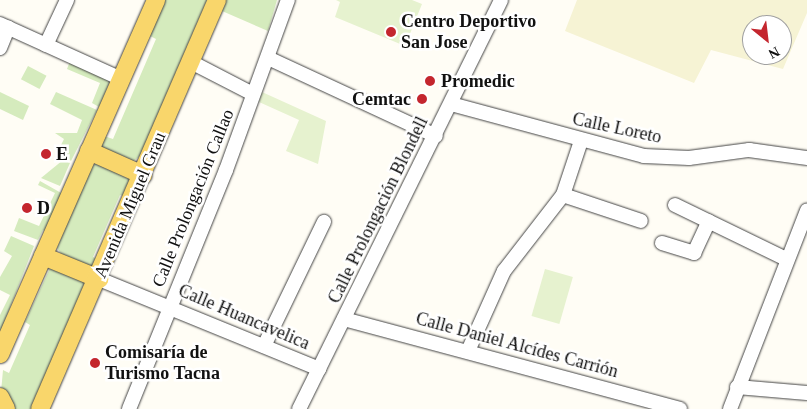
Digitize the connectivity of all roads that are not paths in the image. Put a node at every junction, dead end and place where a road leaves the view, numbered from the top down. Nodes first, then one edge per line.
1 (67, 0) edge
2 (156, 0) edge
3 (217, 0) edge
4 (288, 0) edge
5 (501, 0) edge
6 (4, 26) edge
7 (46, 45) junction
8 (0, 48) edge
9 (268, 58) junction
10 (191, 62) junction
11 (121, 79) junction
12 (254, 94) junction
13 (451, 104) junction
14 (436, 136) junction
15 (581, 141) junction
16 (89, 152) junction
17 (807, 158) edge
18 (143, 175) junction
19 (563, 195) junction
20 (675, 205) dead end
21 (807, 210) edge
22 (709, 221) junction
23 (324, 222) dead end
24 (641, 222) dead end
25 (662, 243) dead end
26 (43, 256) junction
27 (786, 259) junction
28 (99, 278) junction
29 (170, 307) junction
30 (344, 319) junction
31 (264, 346) junction
32 (468, 351) junction
33 (0, 354) edge
34 (319, 369) junction
35 (737, 387) junction
36 (807, 393) edge
37 (0, 397) edge
38 (6, 409) edge
39 (40, 409) edge
40 (129, 409) edge
41 (299, 409) edge
42 (680, 409) edge
43 (730, 409) edge

1 - 7 street
2 - 11 main road
3 - 10 main road, Avenida Miguel Grau
4 - 9 street, Calle Prolongación Callao
5 - 13 street, Calle Prolongación Blondell
6 - 7 street
6 - 8 street
7 - 11 street
9 - 12 street, Calle Prolongación Callao
9 - 14 street
10 - 12 street
10 - 18 main road, Avenida Miguel Grau
11 - 16 main road
12 - 29 street, Calle Prolongación Callao
13 - 14 street, Calle Prolongación Blondell
13 - 15 street, Calle Loreto
14 - 30 street, Calle Prolongación Blondell
15 - 17 street, Calle Loreto
15 - 19 street
16 - 18 main road
16 - 26 main road
18 - 28 main road, Avenida Miguel Grau
19 - 24 street
19 - 32 street
20 - 22 street
21 - 27 street
22 - 25 street
22 - 27 street
23 - 31 street
26 - 28 main road
26 - 33 main road
27 - 35 street
28 - 29 street, Calle Huancavelica
28 - 39 main road, Avenida Miguel Grau
29 - 31 street, Calle Huancavelica
29 - 40 street, Calle Prolongación Callao
30 - 32 street, Calle Daniel Alcídes Carrión
30 - 34 street, Calle Prolongación Blondell
31 - 34 street, Calle Huancavelica
32 - 42 street, Calle Daniel Alcídes Carrión
34 - 41 street, Calle Prolongación Blondell
35 - 36 street
35 - 43 street
37 - 38 main road

